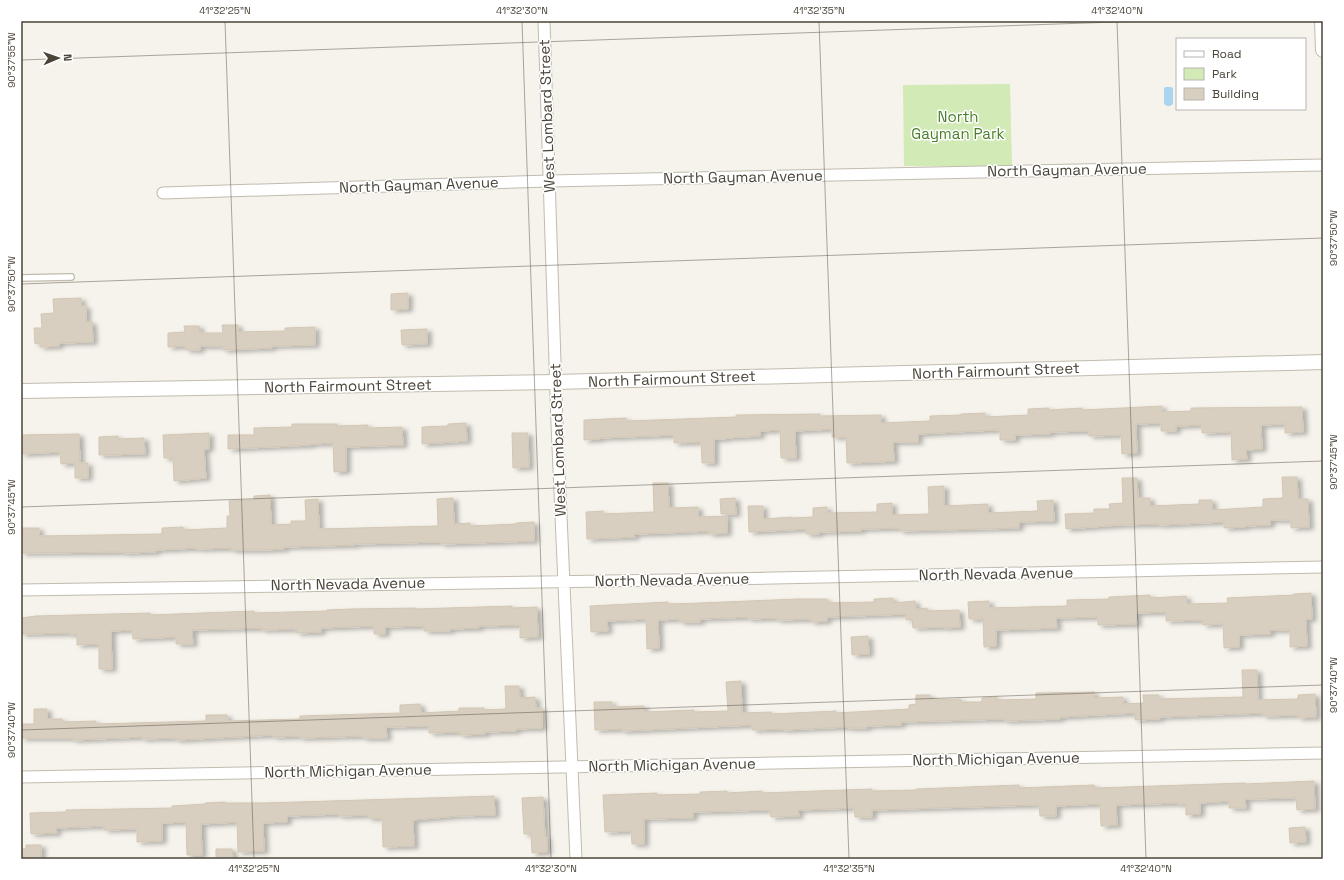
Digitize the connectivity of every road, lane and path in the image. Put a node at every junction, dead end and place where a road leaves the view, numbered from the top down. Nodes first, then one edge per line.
1 (544, 21) edge
2 (1322, 21) edge
3 (1323, 50) edge
4 (1323, 165) edge
5 (550, 181) junction
6 (163, 193) dead end
7 (71, 277) dead end
8 (21, 278) edge
9 (1323, 362) edge
10 (556, 382) junction
11 (21, 391) edge
12 (1323, 567) edge
13 (564, 582) junction
14 (21, 590) edge
15 (1323, 753) edge
16 (572, 767) junction
17 (21, 777) edge
18 (576, 859) edge

1 - 5 street, West Lombard Street
2 - 3 street
4 - 5 street, North Gayman Avenue
5 - 6 street, North Gayman Avenue
5 - 10 street, West Lombard Street
7 - 8 lane
9 - 10 street, North Fairmount Street
10 - 11 street, North Fairmount Street
10 - 13 street, West Lombard Street
12 - 13 street, North Nevada Avenue
13 - 14 street, North Nevada Avenue
13 - 16 street, West Lombard Street
15 - 16 street, North Michigan Avenue
16 - 17 street, North Michigan Avenue
16 - 18 street, West Lombard Street

